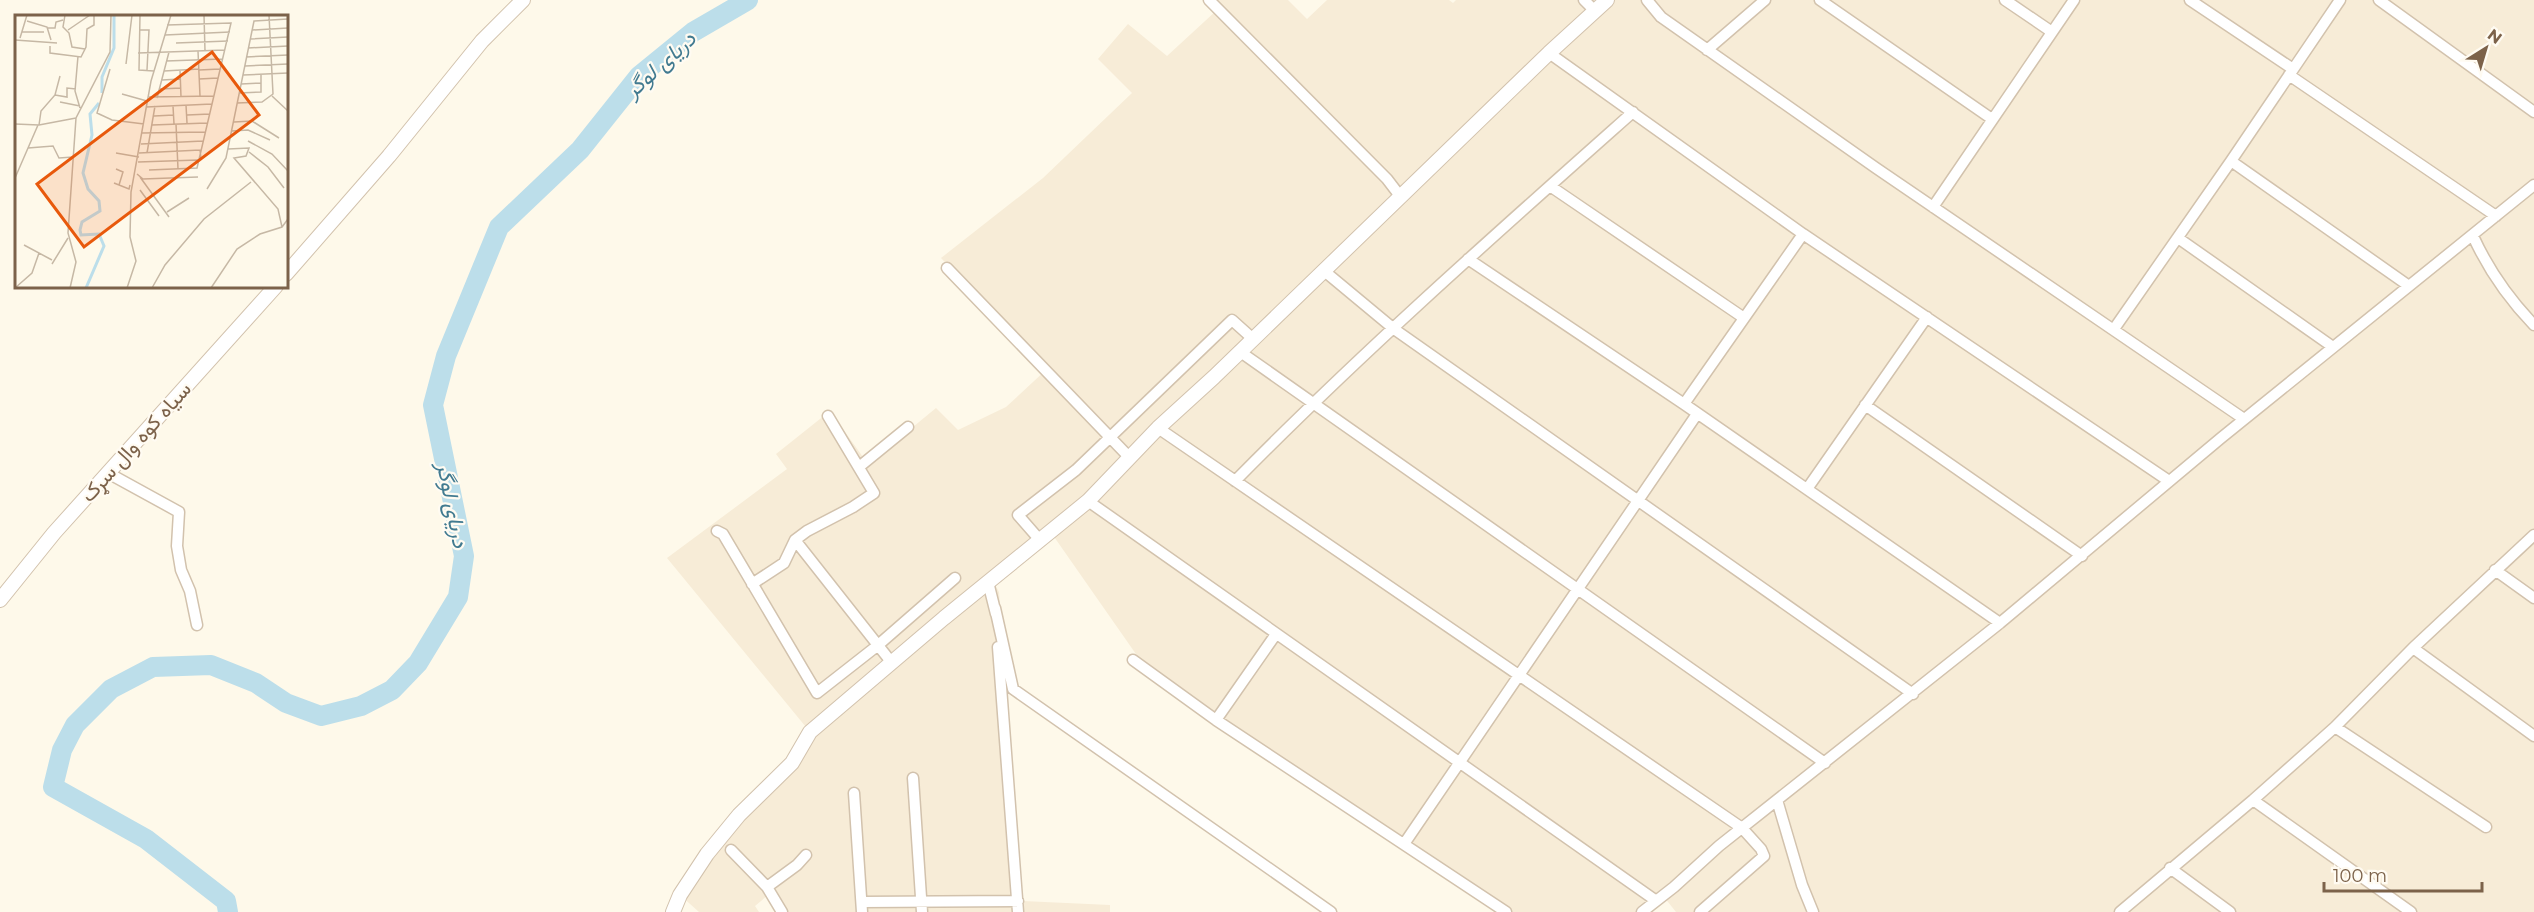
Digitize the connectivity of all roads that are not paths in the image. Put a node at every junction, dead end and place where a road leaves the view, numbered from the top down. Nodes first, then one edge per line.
1 (1209, 0) edge
2 (1607, 0) edge
3 (1647, 0) edge
4 (1766, 0) edge
5 (1820, 0) edge
6 (2006, 0) edge
7 (2074, 0) edge
8 (2190, 0) edge
9 (2340, 0) edge
10 (2379, 0) edge
11 (518, 2) edge
12 (1590, 6) edge
13 (2052, 32) junction
14 (1707, 50) junction
15 (1548, 53) junction
16 (2291, 72) junction
17 (1633, 112) junction
18 (2534, 112) edge
19 (1992, 119) junction
20 (2231, 161) junction
21 (2534, 185) edge
22 (1550, 186) junction
23 (1397, 193) junction
24 (1933, 207) junction
25 (2496, 216) junction
26 (1803, 234) junction
27 (2473, 236) junction
28 (2178, 238) junction
29 (1468, 259) junction
30 (947, 268) dead end
31 (1323, 270) junction
32 (288, 272) edge
33 (2409, 286) junction
34 (274, 288) edge
35 (1927, 317) junction
36 (1744, 318) junction
37 (2534, 325) edge
38 (2114, 328) junction
39 (1394, 329) junction
40 (1252, 338) junction
41 (2333, 347) junction
42 (1239, 351) junction
43 (1311, 403) junction
44 (1684, 404) junction
45 (1865, 405) junction
46 (1697, 414) junction
47 (828, 416) dead end
48 (2244, 419) junction
49 (908, 426) dead end
50 (1158, 428) junction
51 (1110, 439) junction
52 (1130, 458) junction
53 (859, 467) junction
54 (108, 473) junction
55 (1235, 481) junction
56 (2169, 481) junction
57 (1807, 489) junction
58 (1088, 501) junction
59 (1639, 501) junction
60 (717, 531) dead end
61 (2534, 535) edge
62 (1040, 539) junction
63 (795, 540) junction
64 (2082, 556) junction
65 (2495, 570) junction
66 (955, 578) dead end
67 (988, 582) junction
68 (752, 584) junction
69 (1578, 590) junction
70 (2534, 598) edge
71 (0, 600) edge
72 (995, 608) junction
73 (2000, 624) junction
74 (197, 625) dead end
75 (1276, 634) junction
76 (877, 646) junction
77 (2413, 648) junction
78 (1133, 660) dead end
79 (892, 663) junction
80 (1520, 676) junction
81 (1913, 694) junction
82 (1215, 720) junction
83 (2335, 727) junction
84 (2534, 736) edge
85 (1825, 763) junction
86 (1461, 764) junction
87 (913, 778) dead end
88 (854, 794) dead end
89 (1777, 800) junction
90 (2253, 800) junction
91 (1742, 828) junction
92 (2486, 828) dead end
93 (1404, 844) junction
94 (732, 850) dead end
95 (806, 855) dead end
96 (2170, 868) junction
97 (767, 887) junction
98 (1655, 900) junction
99 (862, 907) edge
100 (922, 907) edge
101 (1018, 907) edge
102 (674, 912) edge
103 (782, 912) edge
104 (1331, 912) edge
105 (1506, 912) edge
106 (1642, 912) edge
107 (1700, 912) edge
108 (1813, 912) edge
109 (2120, 912) edge
110 (2230, 912) edge
111 (2411, 912) edge

1 - 23 street
2 - 12 street
3 - 14 street
4 - 14 street
5 - 19 street
6 - 13 street
7 - 13 street
8 - 16 street
9 - 16 street
10 - 18 street
11 - 32 street
12 - 15 street
13 - 19 street
14 - 24 street
15 - 17 street
15 - 23 street
16 - 20 street
16 - 25 street
17 - 22 street
17 - 26 street
19 - 24 street
20 - 28 street
20 - 33 street
21 - 25 street
22 - 29 street
22 - 36 street
23 - 31 street
24 - 38 street
25 - 27 street
26 - 35 street
26 - 36 street
27 - 33 street
27 - 37 street
28 - 38 street
28 - 41 street
29 - 39 street
29 - 44 street
30 - 51 street
31 - 39 street
31 - 40 street
33 - 41 street
34 - 54 street, سیاه کوه وال سړک
35 - 45 street
35 - 56 street
36 - 44 street
38 - 48 street
39 - 43 street
39 - 59 street
40 - 42 street
40 - 51 street
41 - 48 street
42 - 43 street
42 - 50 street
43 - 55 street
43 - 69 street
44 - 46 street
45 - 57 street
45 - 64 street
46 - 57 street
46 - 59 street
47 - 53 street
48 - 56 street
49 - 53 street
50 - 52 street
50 - 55 street
51 - 52 street
51 - 62 street
52 - 58 street
53 - 63 street
54 - 71 street, سیاه کوه وال سړک
54 - 74 street
55 - 80 street
56 - 64 street
57 - 73 street
58 - 62 street
58 - 75 street
59 - 69 street
59 - 81 street
60 - 68 street
61 - 65 street
62 - 67 street
63 - 68 street
63 - 76 street
64 - 73 street
65 - 70 street
65 - 77 street
66 - 76 street
67 - 72 street
67 - 79 street
68 - 76 street
69 - 80 street
69 - 85 street
72 - 101 street
72 - 104 street
73 - 81 street
75 - 82 street
75 - 86 street
76 - 79 street
77 - 83 street
77 - 84 street
78 - 82 street
79 - 102 street
80 - 86 street
80 - 91 street
81 - 85 street
82 - 93 street
83 - 90 street
83 - 92 street
85 - 89 street
86 - 93 street
86 - 98 street
87 - 100 street
88 - 99 street
89 - 91 street
89 - 108 street
90 - 96 street
90 - 111 street
91 - 98 street
91 - 107 street
93 - 105 street
94 - 97 street
95 - 97 street
96 - 109 street
96 - 110 street
97 - 103 street
98 - 106 street
99 - 100 street
100 - 101 street

